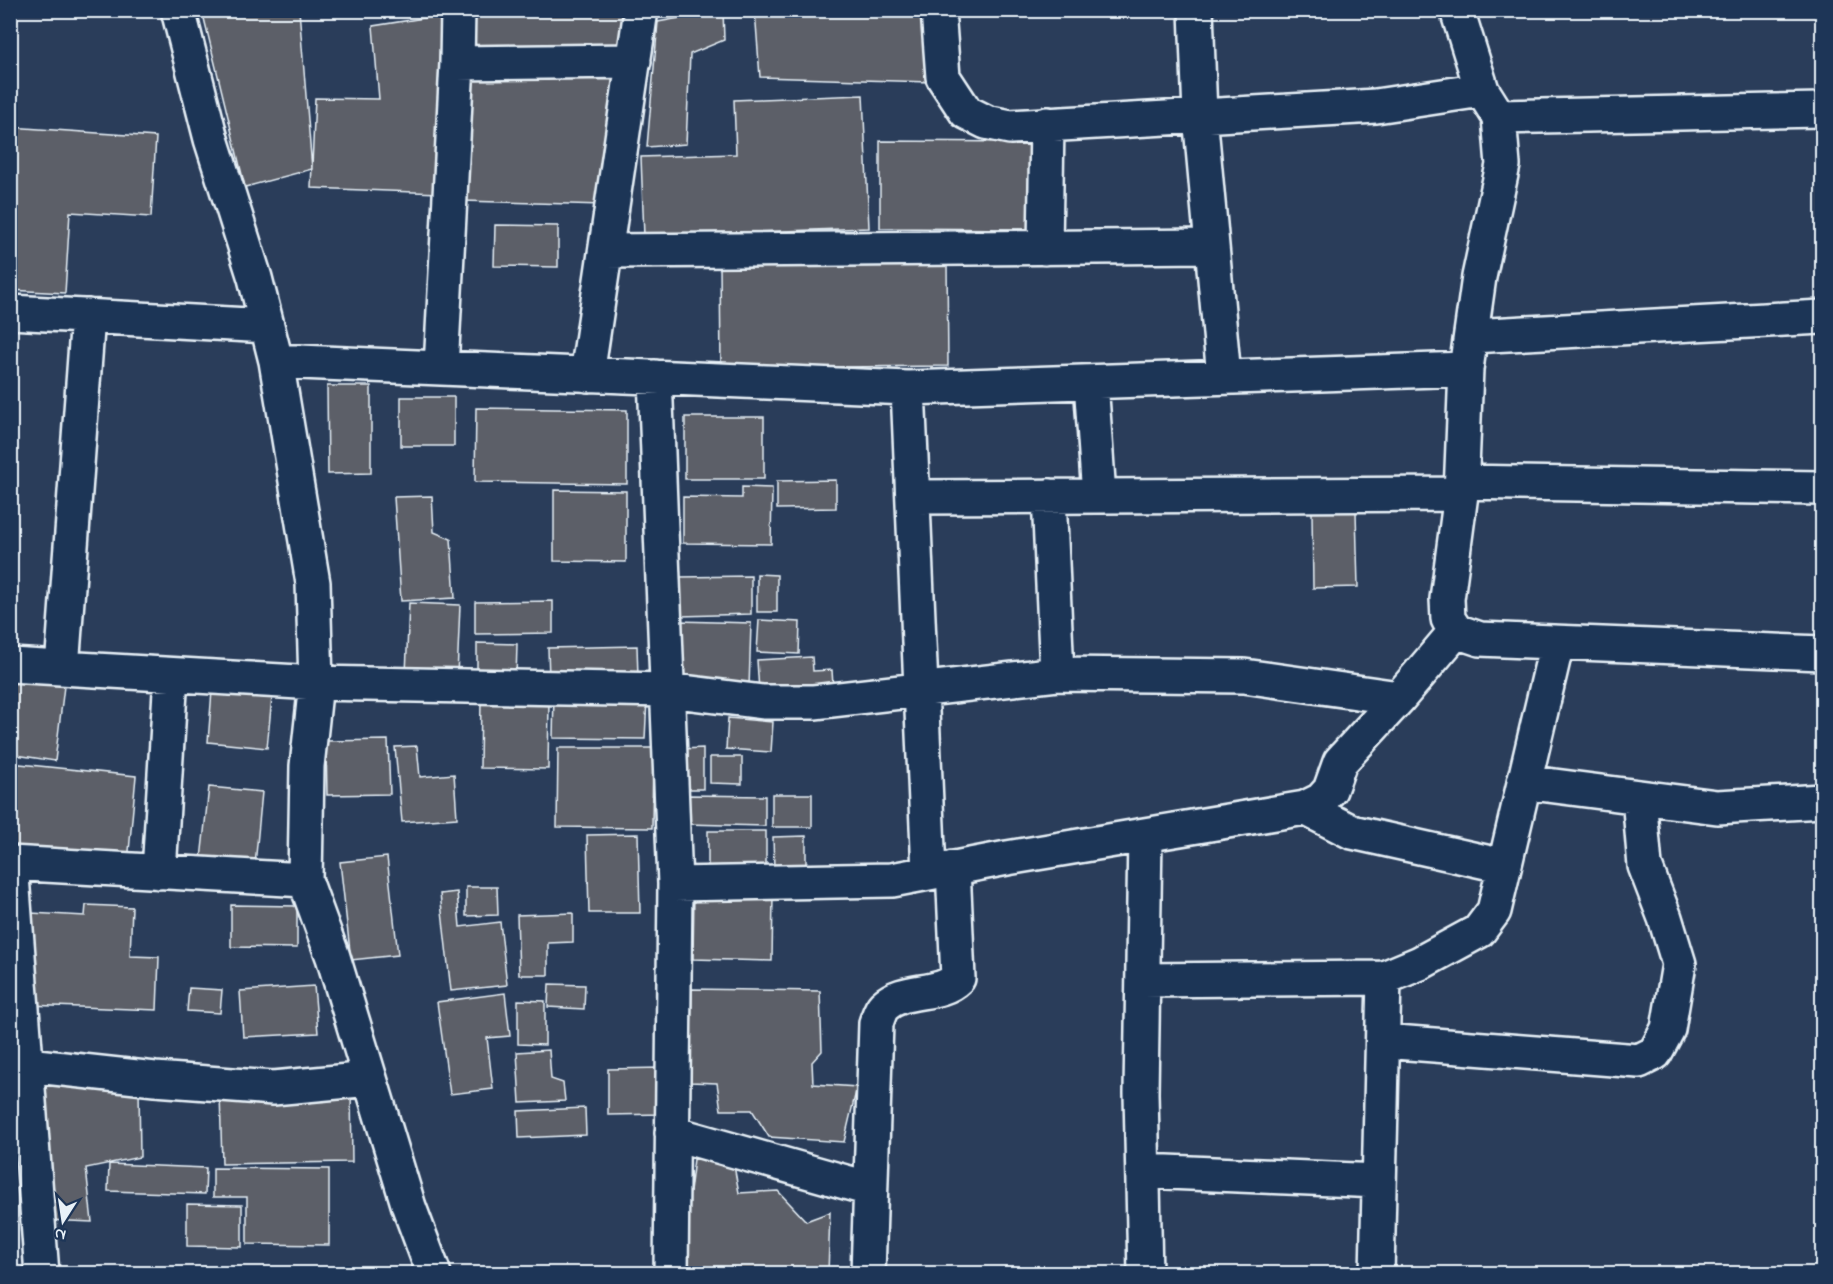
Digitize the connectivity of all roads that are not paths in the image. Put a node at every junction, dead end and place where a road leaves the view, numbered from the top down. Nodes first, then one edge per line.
1 (178, 10) edge
2 (458, 10) edge
3 (641, 10) edge
4 (938, 10) edge
5 (1196, 10) edge
6 (1457, 10) edge
7 (634, 61) junction
8 (458, 63) junction
9 (1482, 90) junction
10 (1822, 110) edge
11 (1200, 115) junction
12 (1499, 117) junction
13 (1047, 124) junction
14 (1212, 246) junction
15 (1045, 248) junction
16 (606, 251) junction
17 (10, 312) edge
18 (88, 316) junction
19 (1822, 316) edge
20 (267, 326) junction
21 (1471, 336) junction
22 (276, 361) junction
23 (441, 368) junction
24 (1466, 369) junction
25 (587, 375) junction
26 (655, 377) junction
27 (1224, 377) junction
28 (1091, 382) junction
29 (908, 388) junction
30 (1461, 488) junction
31 (1822, 488) edge
32 (1049, 496) junction
33 (1099, 496) junction
34 (913, 497) junction
35 (1456, 631) junction
36 (1557, 643) junction
37 (1822, 653) edge
38 (10, 665) edge
39 (62, 668) junction
40 (1057, 674) junction
41 (171, 675) junction
42 (316, 683) junction
43 (668, 690) junction
44 (922, 691) junction
45 (1399, 698) junction
46 (1524, 782) junction
47 (1639, 797) junction
48 (1822, 801) edge
49 (1305, 808) junction
50 (1145, 835) junction
51 (11, 863) edge
52 (1504, 866) junction
53 (941, 870) junction
54 (159, 872) junction
55 (305, 880) junction
56 (675, 884) junction
57 (1384, 978) junction
58 (1143, 980) junction
59 (1383, 1041) junction
60 (21, 1050) edge
61 (370, 1079) junction
62 (672, 1133) junction
63 (1143, 1171) junction
64 (1379, 1181) junction
65 (870, 1189) junction
66 (42, 1274) edge
67 (434, 1274) edge
68 (671, 1274) edge
69 (868, 1274) edge
70 (1145, 1274) edge
71 (1377, 1274) edge

1 - 20 street
2 - 8 street
3 - 7 street
4 - 13 street
5 - 11 street
6 - 9 street
7 - 8 street
7 - 16 street
8 - 23 street
9 - 11 street
9 - 12 street
10 - 12 street
11 - 13 street
11 - 14 street
12 - 21 street
13 - 15 street
14 - 15 street
14 - 27 street
15 - 16 street
16 - 25 street
17 - 18 street
18 - 20 street
18 - 39 street
19 - 21 street
20 - 22 street
21 - 24 street
22 - 23 street
22 - 42 street
23 - 25 street
24 - 27 street
24 - 30 street
25 - 26 street
26 - 29 street
26 - 43 street
27 - 28 street
28 - 29 street
28 - 33 street
29 - 34 street
30 - 31 street
30 - 33 street
30 - 35 street
32 - 33 street
32 - 34 street
32 - 40 street
34 - 44 street
35 - 36 street
35 - 45 street
36 - 37 street
36 - 46 street
38 - 39 street
39 - 41 street
40 - 44 street
40 - 45 street
41 - 42 street
41 - 54 street
42 - 43 street
42 - 55 street
43 - 44 street
43 - 56 street
44 - 53 street
45 - 49 street
46 - 47 street
46 - 52 street
47 - 48 street
47 - 59 street
49 - 50 street
49 - 52 street
50 - 53 street
50 - 58 street
51 - 54 street
51 - 60 street
52 - 57 street
53 - 56 street
53 - 65 street
54 - 55 street
55 - 61 street
56 - 62 street
57 - 58 street
57 - 59 street
58 - 63 street
59 - 64 street
60 - 61 street
60 - 66 street
61 - 67 street
62 - 65 street
62 - 68 street
63 - 64 street
63 - 70 street
64 - 71 street
65 - 69 street

